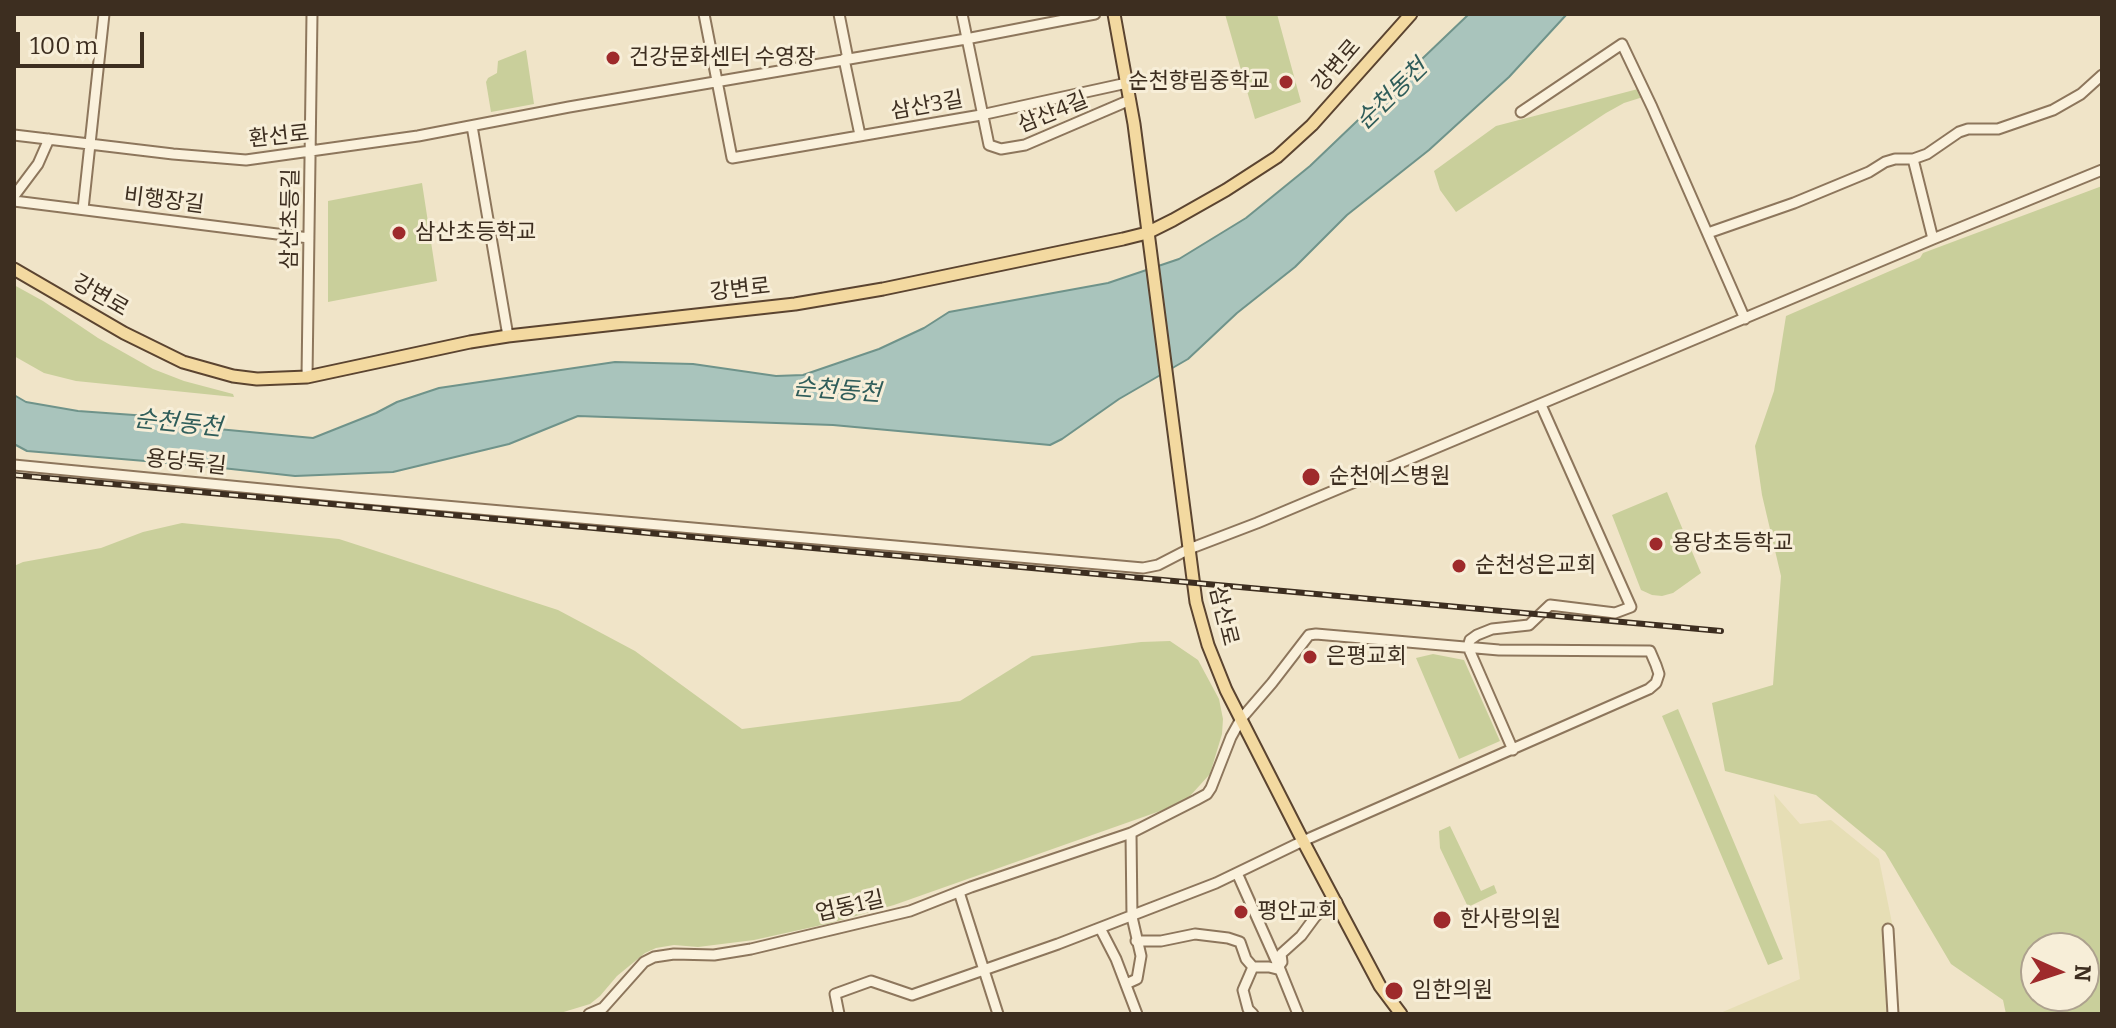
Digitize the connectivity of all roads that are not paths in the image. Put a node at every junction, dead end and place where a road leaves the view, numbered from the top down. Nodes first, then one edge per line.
1 (104, 14) edge
2 (312, 14) edge
3 (704, 14) edge
4 (839, 14) edge
5 (962, 14) edge
6 (1095, 14) edge
7 (1114, 14) edge
8 (1411, 14) edge
9 (966, 39) junction
10 (846, 59) junction
11 (2102, 75) edge
12 (717, 82) junction
13 (1127, 83) junction
14 (1130, 100) junction
15 (1521, 112) dead end
16 (981, 115) junction
17 (472, 126) junction
18 (14, 135) edge
19 (860, 135) junction
20 (49, 139) junction
21 (89, 144) junction
22 (311, 152) junction
23 (1913, 159) junction
24 (2102, 170) edge
25 (14, 199) edge
26 (83, 209) junction
27 (1147, 233) junction
28 (1708, 233) junction
29 (309, 238) junction
30 (1933, 239) junction
31 (14, 269) edge
32 (1745, 319) junction
33 (508, 336) junction
34 (307, 377) junction
35 (1541, 405) junction
36 (18, 463) edge
37 (1189, 549) junction
38 (1468, 647) junction
39 (1241, 719) junction
40 (1513, 750) junction
41 (1131, 833) junction
42 (1303, 841) junction
43 (1237, 873) junction
44 (959, 892) junction
45 (1337, 902) junction
46 (1132, 917) junction
47 (1100, 928) junction
48 (1888, 929) dead end
49 (1136, 941) junction
50 (1253, 967) junction
51 (1279, 967) junction
52 (985, 970) junction
53 (1126, 984) junction
54 (589, 1014) edge
55 (839, 1014) edge
56 (998, 1014) edge
57 (1137, 1014) edge
58 (1253, 1014) edge
59 (1298, 1014) edge
60 (1401, 1014) edge
61 (1893, 1014) edge

1 - 21 street
2 - 22 street, 삼산초등길
3 - 12 street
4 - 10 street
5 - 9 street
6 - 9 street, 환선로
7 - 13 main road
8 - 27 main road, 강변로
9 - 10 street, 환선로
9 - 16 street
10 - 12 street, 환선로
10 - 19 street
11 - 23 street
12 - 17 street, 환선로
12 - 19 street, 삼산3길
13 - 14 main road
13 - 16 street, 삼산3길
14 - 16 street, 삼산4길
14 - 27 main road
15 - 28 street
16 - 19 street, 삼산3길
17 - 22 street, 환선로
17 - 33 street
18 - 20 street, 환선로
20 - 21 street, 환선로
20 - 25 street
21 - 22 street, 환선로
21 - 26 street
22 - 29 street, 삼산초등길
23 - 28 street
23 - 30 street
24 - 30 street, 용당둑길
25 - 26 street, 비행장길
26 - 29 street, 비행장길
27 - 33 main road, 강변로
27 - 37 main road, 삼산로
28 - 32 street
29 - 34 street, 삼산초등길
30 - 32 street, 용당둑길
31 - 34 main road, 강변로
32 - 35 street, 용당둑길
33 - 34 main road, 강변로
35 - 37 street, 용당둑길
35 - 38 street
36 - 37 street, 용당둑길
37 - 39 main road, 삼산로
38 - 39 street, 업동1길
38 - 40 street
38 - 40 street
39 - 41 street, 업동1길
39 - 42 main road, 삼산로
40 - 42 street
41 - 44 street, 업동1길
41 - 46 street
42 - 43 street
42 - 45 main road, 삼산로
43 - 46 street
43 - 51 street
44 - 52 street
44 - 54 street, 업동1길
45 - 51 street
45 - 60 main road, 삼산로
46 - 47 street
46 - 49 street
47 - 52 street
47 - 53 street
48 - 61 street
49 - 50 street
49 - 53 street
50 - 51 street
50 - 58 street
51 - 59 street
52 - 55 street
52 - 56 street
53 - 57 street

